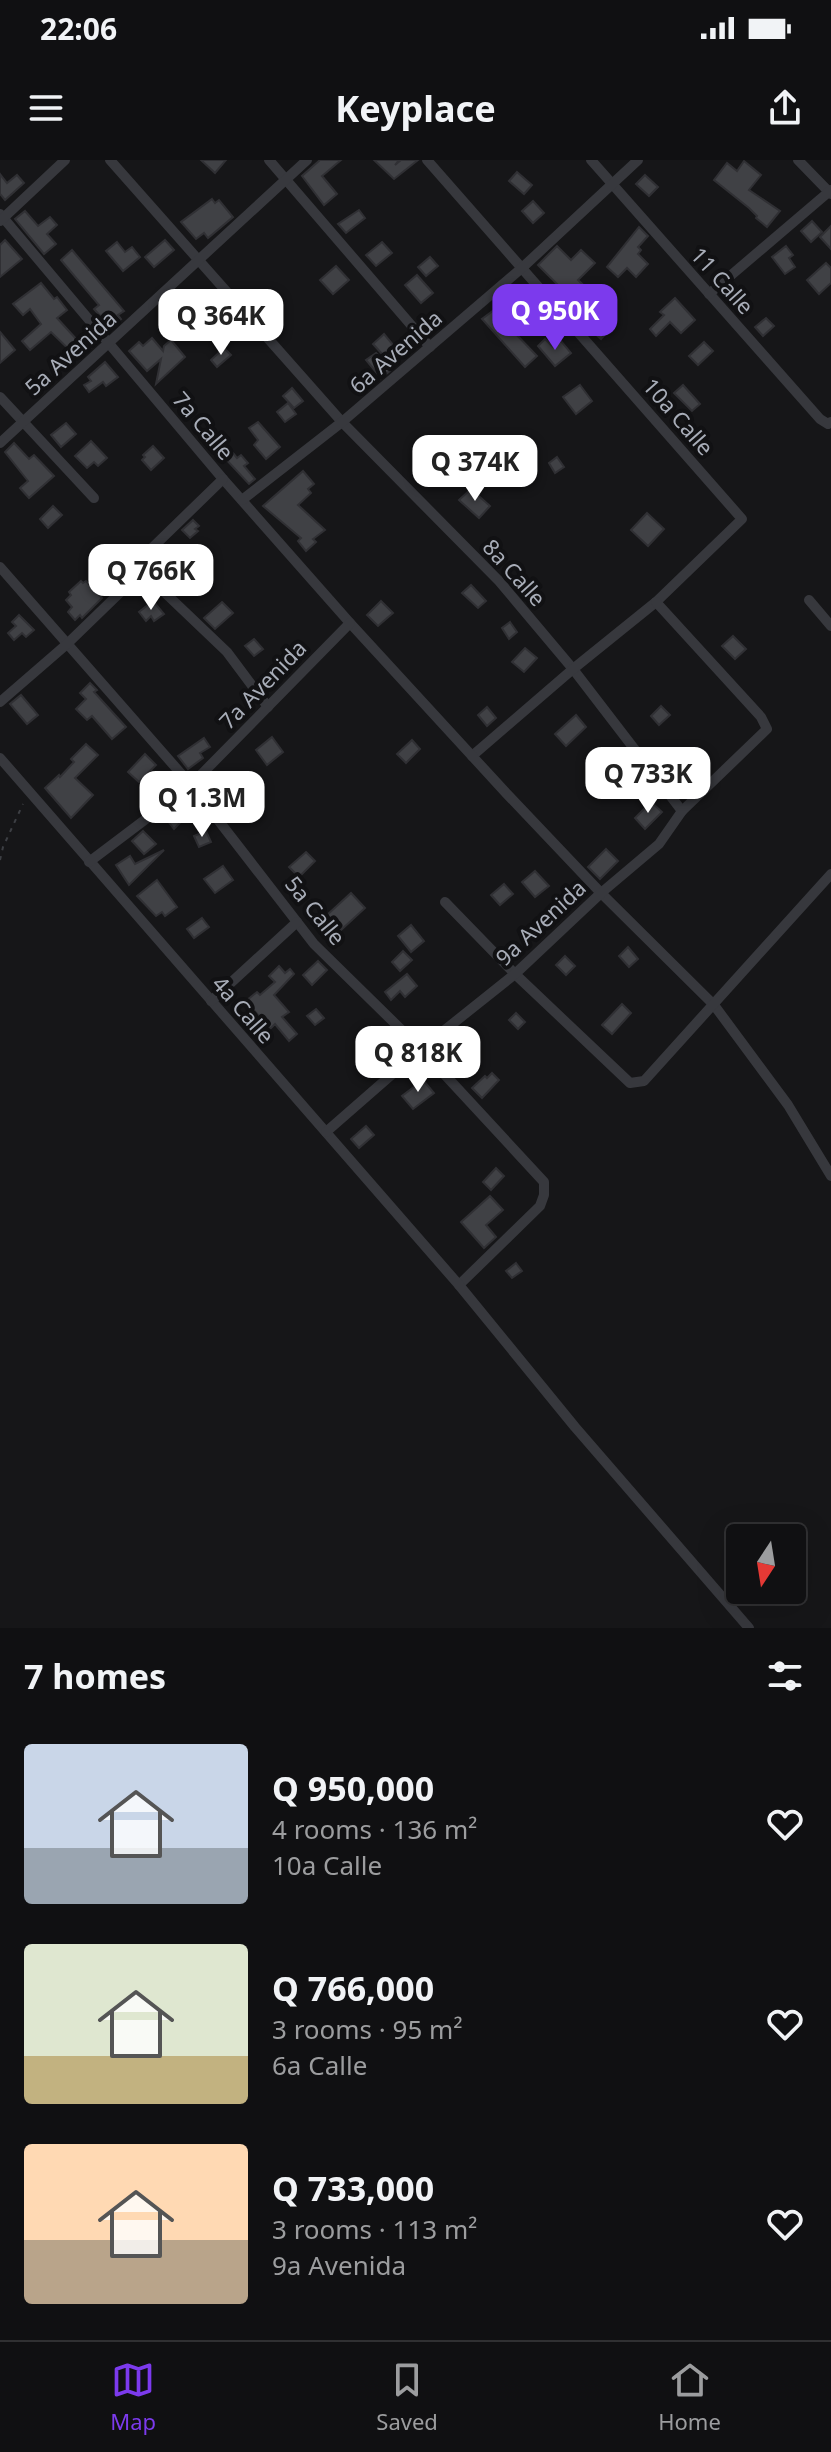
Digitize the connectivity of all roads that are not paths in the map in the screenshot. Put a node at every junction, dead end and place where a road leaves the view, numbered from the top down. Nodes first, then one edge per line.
1 (65, 160) edge
2 (110, 160) edge
3 (269, 160) edge
4 (307, 160) edge
5 (427, 160) edge
6 (591, 160) edge
7 (638, 160) edge
8 (798, 160) edge
9 (286, 180) junction
10 (612, 184) junction
11 (830, 192) edge
12 (1, 217) edge
13 (199, 260) junction
14 (523, 267) junction
15 (709, 294) junction
16 (110, 344) junction
17 (430, 347) junction
18 (0, 397) edge
19 (22, 422) junction
20 (342, 422) junction
21 (830, 423) edge
22 (0, 443) edge
23 (223, 479) junction
24 (94, 498) dead end
25 (242, 500) junction
26 (0, 567) edge
27 (140, 569) junction
28 (809, 600) dead end
29 (656, 602) junction
30 (350, 623) junction
31 (831, 626) edge
32 (67, 644) junction
33 (573, 669) junction
34 (0, 702) edge
35 (268, 707) junction
36 (472, 756) junction
37 (0, 758) edge
38 (191, 785) junction
39 (682, 811) junction
40 (89, 862) junction
41 (831, 874) edge
42 (601, 893) junction
43 (445, 902) dead end
44 (297, 922) junction
45 (515, 974) junction
46 (211, 1001) junction
47 (714, 1005) junction
48 (421, 1049) junction
49 (326, 1132) junction
50 (831, 1176) edge
51 (459, 1285) junction
52 (749, 1628) edge

1 - 12 street
2 - 13 street, 8a Calle
3 - 9 street
4 - 9 street, 5a Avenida
5 - 14 street, 10a Calle
6 - 10 street, 11 Calle
7 - 10 street, 6a Avenida
8 - 11 street
9 - 13 street, 5a Avenida
9 - 17 street
10 - 14 street, 6a Avenida
10 - 15 street, 11 Calle
11 - 15 street
12 - 16 street, 7a Calle
13 - 16 street, 5a Avenida
13 - 20 street, 8a Calle
14 - 17 street, 6a Avenida
14 - 29 street, 10a Calle
15 - 21 street, 11 Calle
16 - 19 street, 5a Avenida
16 - 23 street, 7a Calle
17 - 20 street, 6a Avenida
18 - 19 street
19 - 22 street, 5a Avenida
19 - 24 street
20 - 25 street, 6a Avenida
20 - 33 street, 8a Calle
23 - 25 street, 7a Calle
23 - 27 street
25 - 30 street, 7a Calle
26 - 32 street, 5a Calle
27 - 32 street
27 - 35 street
28 - 31 street
29 - 33 street
29 - 39 street, 9a Avenida
30 - 35 street, 7a Avenida
30 - 36 street, 7a Calle
32 - 34 street
32 - 38 street, 5a Calle
33 - 36 street
33 - 39 street, 8a Calle
35 - 38 street, 7a Avenida
36 - 42 street, 7a Calle
37 - 40 street, 4a Calle
38 - 40 street, 7a Avenida
38 - 44 street, 5a Calle
39 - 42 street, 9a Avenida
40 - 46 street, 4a Calle
41 - 47 street
42 - 45 street, 9a Avenida
42 - 47 street, 7a Calle
43 - 45 street
44 - 46 street
44 - 48 street, 5a Calle
45 - 47 street
45 - 48 street, 9a Avenida
46 - 49 street, 4a Calle
47 - 50 street, 7a Calle
48 - 49 street, 9a Avenida
48 - 51 street, 5a Calle
49 - 51 street, 4a Calle
51 - 52 street, 4a Calle

